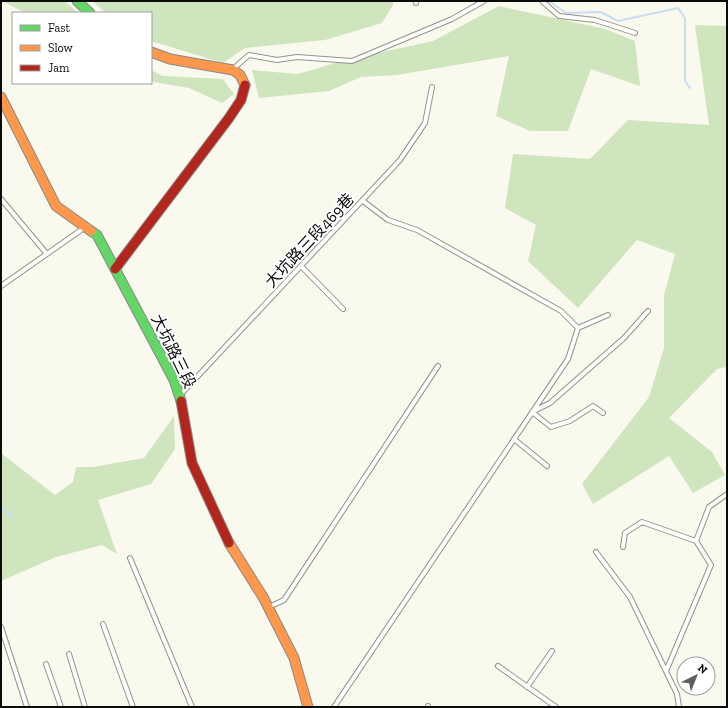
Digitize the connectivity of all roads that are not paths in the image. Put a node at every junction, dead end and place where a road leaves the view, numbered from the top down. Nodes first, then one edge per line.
1 (77, 1) edge
2 (484, 1) edge
3 (542, 1) edge
4 (89, 12) edge
5 (635, 33) dead end
6 (152, 52) edge
7 (233, 70) junction
8 (432, 87) dead end
9 (1, 97) edge
10 (1, 199) edge
11 (363, 201) junction
12 (86, 226) junction
13 (47, 254) junction
14 (301, 266) junction
15 (115, 269) junction
16 (1, 286) edge
17 (343, 309) dead end
18 (648, 311) dead end
19 (608, 315) dead end
20 (578, 328) junction
21 (438, 366) dead end
22 (180, 395) junction
23 (532, 412) junction
24 (603, 413) dead end
25 (514, 439) junction
26 (547, 466) dead end
27 (727, 494) edge
28 (696, 541) junction
29 (623, 547) dead end
30 (596, 552) dead end
31 (130, 558) dead end
32 (269, 608) junction
33 (104, 624) dead end
34 (1, 627) edge
35 (552, 651) dead end
36 (69, 654) dead end
37 (46, 664) dead end
38 (498, 666) dead end
39 (666, 671) junction
40 (527, 687) junction
41 (28, 707) edge
42 (61, 707) edge
43 (86, 707) edge
44 (133, 707) edge
45 (192, 707) edge
46 (308, 707) edge
47 (334, 707) edge
48 (556, 707) edge
49 (679, 707) edge

1 - 4 street
2 - 7 lane
3 - 5 lane
6 - 7 street
7 - 15 street
8 - 11 lane, 大坑路三段469巷
9 - 12 street, 大坑路三段
10 - 13 lane
11 - 14 lane, 大坑路三段469巷
11 - 20 lane
12 - 13 lane
12 - 15 street, 大坑路三段
13 - 16 lane
14 - 17 lane
14 - 22 lane, 大坑路三段469巷
15 - 22 street, 大坑路三段
18 - 23 lane
19 - 20 lane
20 - 23 lane
21 - 32 lane
22 - 32 street, 大坑路三段
23 - 24 lane
23 - 25 lane
25 - 26 lane
25 - 47 lane
27 - 28 lane
28 - 29 lane
28 - 39 lane
30 - 39 lane
31 - 45 lane
32 - 46 street, 大坑路三段
33 - 44 lane
34 - 41 lane
35 - 40 lane
36 - 43 lane
37 - 42 lane
38 - 40 lane
39 - 49 lane
40 - 48 lane

